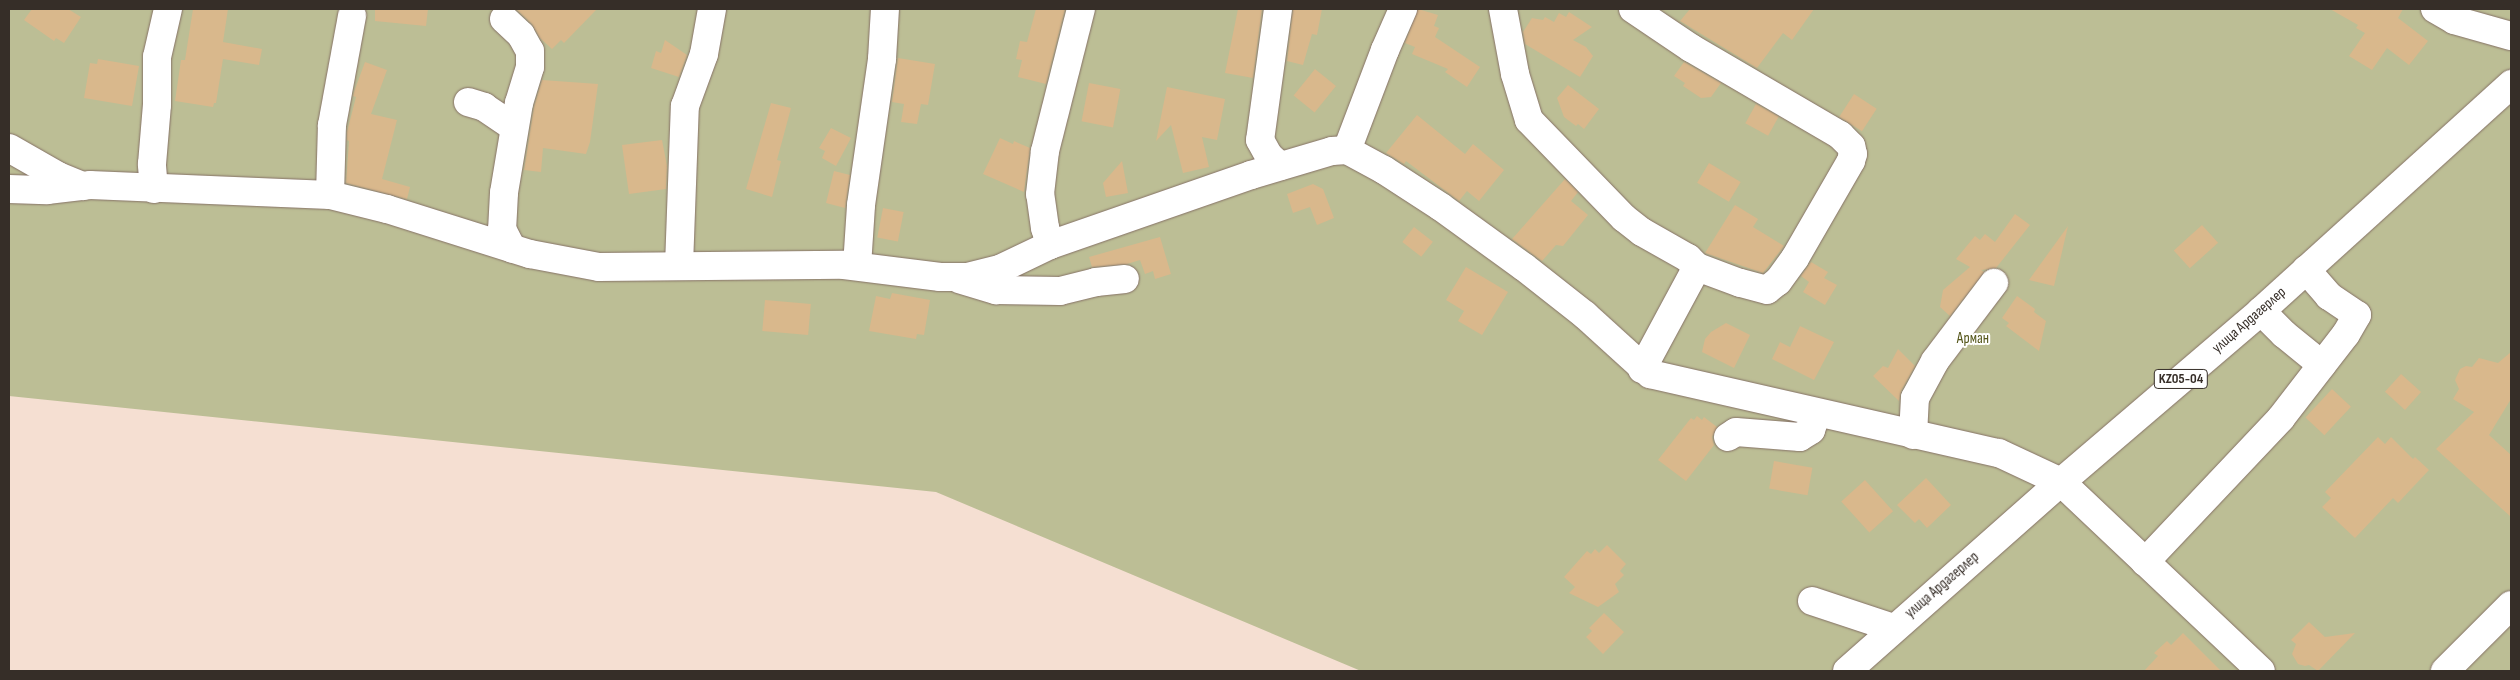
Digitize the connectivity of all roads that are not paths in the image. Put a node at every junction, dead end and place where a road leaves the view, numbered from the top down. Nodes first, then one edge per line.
1 (168, 9) edge
2 (712, 9) edge
3 (886, 9) edge
4 (1081, 9) edge
5 (1278, 9) edge
6 (1403, 9) edge
7 (1503, 9) edge
8 (1633, 9) edge
9 (2436, 9) edge
10 (352, 16) dead end
11 (504, 19) dead end
12 (2511, 36) edge
13 (2511, 84) edge
14 (468, 102) dead end
15 (514, 127) junction
16 (9, 148) edge
17 (1347, 150) junction
18 (1280, 166) junction
19 (83, 186) junction
20 (9, 189) edge
21 (154, 189) junction
22 (330, 196) junction
23 (1050, 245) junction
24 (512, 249) junction
25 (679, 266) junction
26 (857, 266) junction
27 (1697, 267) junction
28 (2306, 270) junction
29 (953, 277) junction
30 (1125, 279) dead end
31 (1994, 282) dead end
32 (2261, 311) junction
33 (2322, 365) junction
34 (1642, 369) junction
35 (1817, 412) junction
36 (1913, 435) junction
37 (1728, 437) dead end
38 (2060, 482) junction
39 (2145, 562) junction
40 (1812, 601) dead end
41 (2511, 605) edge
42 (1893, 628) junction
43 (1847, 671) edge
44 (2261, 671) edge
45 (2445, 671) edge

1 - 21 street
2 - 25 street
3 - 26 street
4 - 23 street
5 - 18 street
6 - 17 street
7 - 27 street
8 - 27 street
9 - 12 street
10 - 22 street
11 - 15 street
13 - 28 street, улица Ардагерлер / KZ05-04
14 - 15 street
15 - 24 street
16 - 19 street
17 - 18 street
17 - 34 street
18 - 23 street
19 - 20 street
19 - 21 street
21 - 22 street
22 - 24 street
23 - 29 street
24 - 25 street
25 - 26 street
26 - 29 street
27 - 34 street
28 - 32 street, улица Ардагерлер / KZ05-04
28 - 33 street
29 - 30 street
31 - 36 street
32 - 33 street
32 - 38 street, улица Ардагерлер / KZ05-04
33 - 39 street
34 - 35 street
35 - 36 street
35 - 37 street
36 - 38 street
38 - 39 street
38 - 42 street, улица Ардагерлер / KZ05-04
39 - 44 street
40 - 42 street
41 - 45 street
42 - 43 street, улица Ардагерлер / KZ05-04

